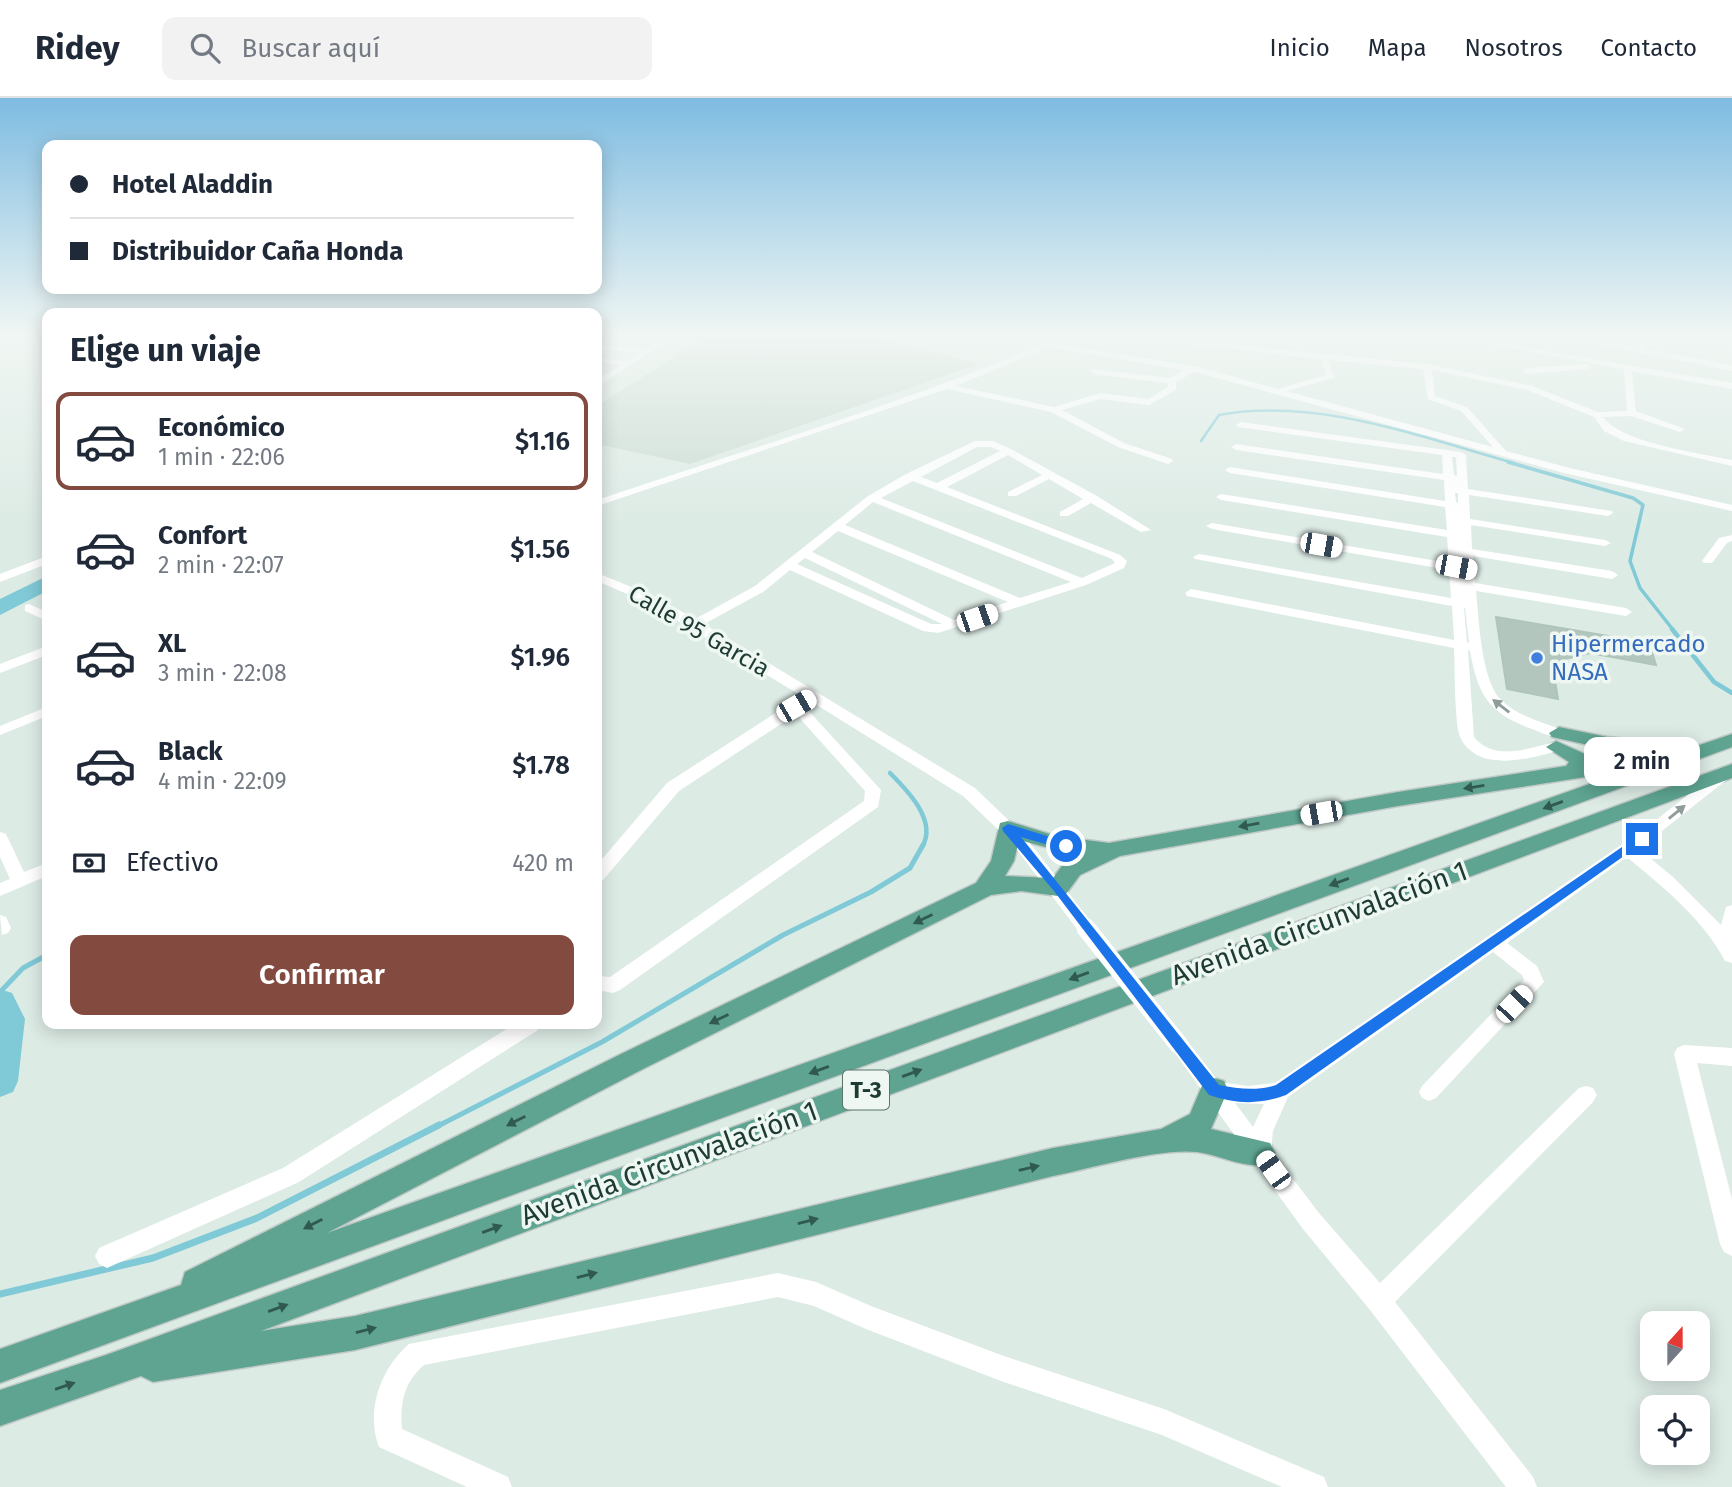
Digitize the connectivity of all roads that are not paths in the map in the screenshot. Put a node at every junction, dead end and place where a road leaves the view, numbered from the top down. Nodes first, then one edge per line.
1 (911, 398) edge
2 (998, 398) edge
3 (1094, 398) edge
4 (1115, 398) edge
5 (1156, 398) edge
6 (1307, 398) edge
7 (1433, 398) edge
8 (1553, 398) edge
9 (1631, 398) edge
10 (1054, 410) junction
11 (1632, 413) junction
12 (1597, 415) junction
13 (1241, 425) dead end
14 (1680, 429) dead end
15 (1236, 447) dead end
16 (1008, 452) junction
17 (1504, 454) junction
18 (1448, 459) junction
19 (1168, 461) dead end
20 (1732, 463) edge
21 (1230, 470) dead end
22 (1051, 474) junction
23 (910, 476) junction
24 (1449, 483) junction
25 (1463, 486) junction
26 (938, 487) junction
27 (1012, 494) dead end
28 (1221, 497) dead end
29 (872, 498) junction
30 (1093, 498) junction
31 (602, 501) edge
32 (1451, 505) junction
33 (1465, 507) junction
34 (1732, 508) edge
35 (1065, 513) dead end
36 (1608, 513) dead end
37 (1452, 519) junction
38 (1466, 521) junction
39 (837, 526) junction
40 (1212, 526) dead end
41 (1145, 530) dead end
42 (1454, 534) junction
43 (1468, 537) junction
44 (1732, 538) edge
45 (1605, 543) dead end
46 (1455, 550) junction
47 (1469, 552) junction
48 (804, 553) junction
49 (1199, 557) dead end
50 (1708, 561) dead end
51 (42, 562) edge
52 (789, 565) junction
53 (1456, 567) junction
54 (1471, 570) junction
55 (1612, 575) dead end
56 (0, 578) edge
57 (602, 578) edge
58 (1082, 582) junction
59 (1458, 584) junction
60 (1472, 586) junction
61 (1191, 593) dead end
62 (1020, 603) junction
63 (1459, 604) junction
64 (1474, 606) junction
65 (29, 608) dead end
66 (1626, 612) dead end
67 (42, 614) edge
68 (695, 624) junction
69 (955, 625) junction
70 (1469, 647) junction
71 (42, 652) edge
72 (0, 669) edge
73 (813, 697) junction
74 (796, 706) junction
75 (42, 713) edge
76 (0, 731) edge
77 (1732, 734) edge
78 (1557, 740) junction
79 (1732, 740) edge
80 (1671, 748) junction
81 (1573, 772) junction
82 (1728, 773) edge
83 (1008, 828) junction
84 (0, 838) edge
85 (1115, 849) junction
86 (1628, 849) junction
87 (602, 870) edge
88 (42, 871) edge
89 (19, 880) junction
90 (1058, 888) junction
91 (985, 889) junction
92 (0, 890) edge
93 (1732, 912) edge
94 (1494, 943) junction
95 (1729, 950) edge
96 (602, 984) edge
97 (523, 1029) edge
98 (1732, 1057) edge
99 (1214, 1090) junction
100 (1281, 1091) junction
101 (1429, 1092) dead end
102 (1586, 1095) dead end
103 (1166, 1140) junction
104 (1261, 1153) junction
105 (1732, 1244) edge
106 (107, 1256) dead end
107 (1379, 1301) junction
108 (113, 1325) junction
109 (0, 1366) edge
110 (106, 1372) junction
111 (0, 1408) edge
112 (498, 1487) edge
113 (1314, 1487) edge
114 (1523, 1487) edge

1 - 31 street
2 - 10 street
3 - 10 street
4 - 5 street
6 - 17 street
7 - 17 street
8 - 12 street
9 - 11 street
10 - 19 street
11 - 12 street
11 - 14 street
12 - 20 street
13 - 18 street
15 - 24 street
16 - 22 street
16 - 23 street
16 - 26 street
17 - 34 street
18 - 24 street
18 - 25 street
21 - 32 street
22 - 27 street
22 - 30 street
23 - 26 street
23 - 29 street
24 - 25 street
24 - 32 street
25 - 33 street
25 - 36 street
26 - 58 street
28 - 42 street
29 - 39 street
29 - 58 street
30 - 35 street
30 - 41 street
32 - 33 street
32 - 37 street
33 - 38 street
37 - 38 street
37 - 42 street
38 - 43 street
38 - 45 street
39 - 48 street
39 - 62 street
40 - 53 street
42 - 43 street
42 - 46 street
43 - 47 street
44 - 50 street
46 - 47 street
46 - 53 street
47 - 54 street
47 - 55 street
48 - 52 street
48 - 69 street
49 - 63 street
51 - 56 street
52 - 68 street
52 - 69 street
53 - 54 street
53 - 59 street
54 - 60 street
57 - 68 street, Calle 95 Garcia
58 - 62 street
59 - 60 street
59 - 63 street
60 - 64 street
60 - 66 street
61 - 70 street
62 - 69 street
63 - 64 street
63 - 70 street
64 - 70 street
65 - 67 street
68 - 73 street, Calle 95 Garcia
78 -> 70 street
70 - 78 street
71 - 72 street
73 - 74 street
73 - 83 street, Calle 95 Garcia
74 - 87 street
74 - 96 street
75 - 76 street
77 - 80 main road
78 - 80 main road
78 - 81 main road
79 -> 108 main road, Avenida Circunvalación 1 / T-3
80 - 81 main road
81 -> 85 main road
86 -> 82 street
110 -> 82 main road, Avenida Circunvalación 1 / T-3
83 - 85 main road
83 - 90 street, Calle 95 Garcia
83 - 91 main road
84 - 89 street
85 - 90 main road
86 - 94 street
86 - 95 street
88 - 89 street
89 - 92 street
90 - 91 main road
90 - 99 street, Calle 95 Garcia, bridge
91 -> 108 main road
93 - 95 street
94 - 100 street
94 - 101 street
97 - 106 street
98 - 105 street
99 - 100 street
99 - 103 main road
99 - 104 street, Calle 95 Garcia
100 - 104 street
102 - 107 street
103 - 104 main road
110 -> 103 main road
104 - 107 street, Calle 95 Garcia
107 - 114 street, Calle 95 Garcia
108 - 109 main road, Avenida Circunvalación 1 / T-3
111 -> 110 main road, Avenida Circunvalación 1 / T-3
112 - 113 street

